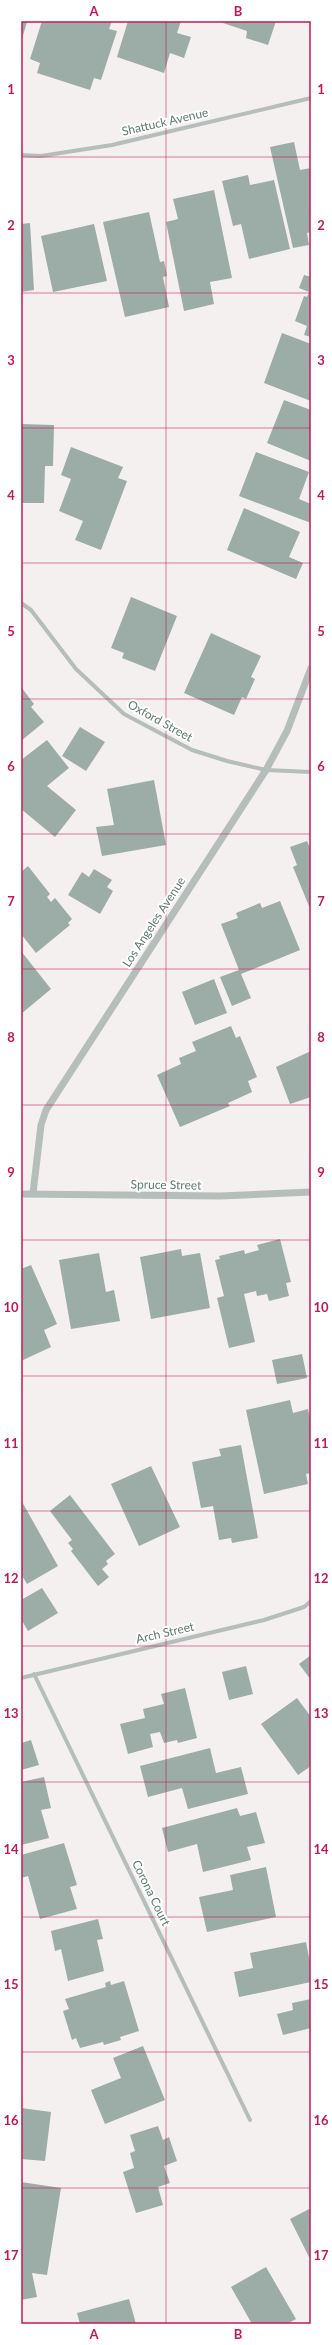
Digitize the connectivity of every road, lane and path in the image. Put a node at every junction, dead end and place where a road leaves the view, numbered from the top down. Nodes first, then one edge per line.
1 (311, 98) edge
2 (21, 155) edge
3 (21, 603) edge
4 (311, 668) edge
5 (266, 770) junction
6 (311, 772) edge
7 (311, 1192) edge
8 (33, 1193) junction
9 (21, 1194) edge
10 (311, 1601) edge
11 (34, 1674) junction
12 (21, 1678) edge
13 (250, 2120) dead end

1 - 2 street, Shattuck Avenue
3 - 5 street, Oxford Street
4 - 5 street, Los Angeles Avenue
5 - 6 street, Oxford Street
5 - 8 street, Los Angeles Avenue
7 - 8 street, Spruce Street
8 - 9 street, Spruce Street
10 - 11 street, Arch Street
11 - 12 street, Arch Street
11 - 13 street, Corona Court

